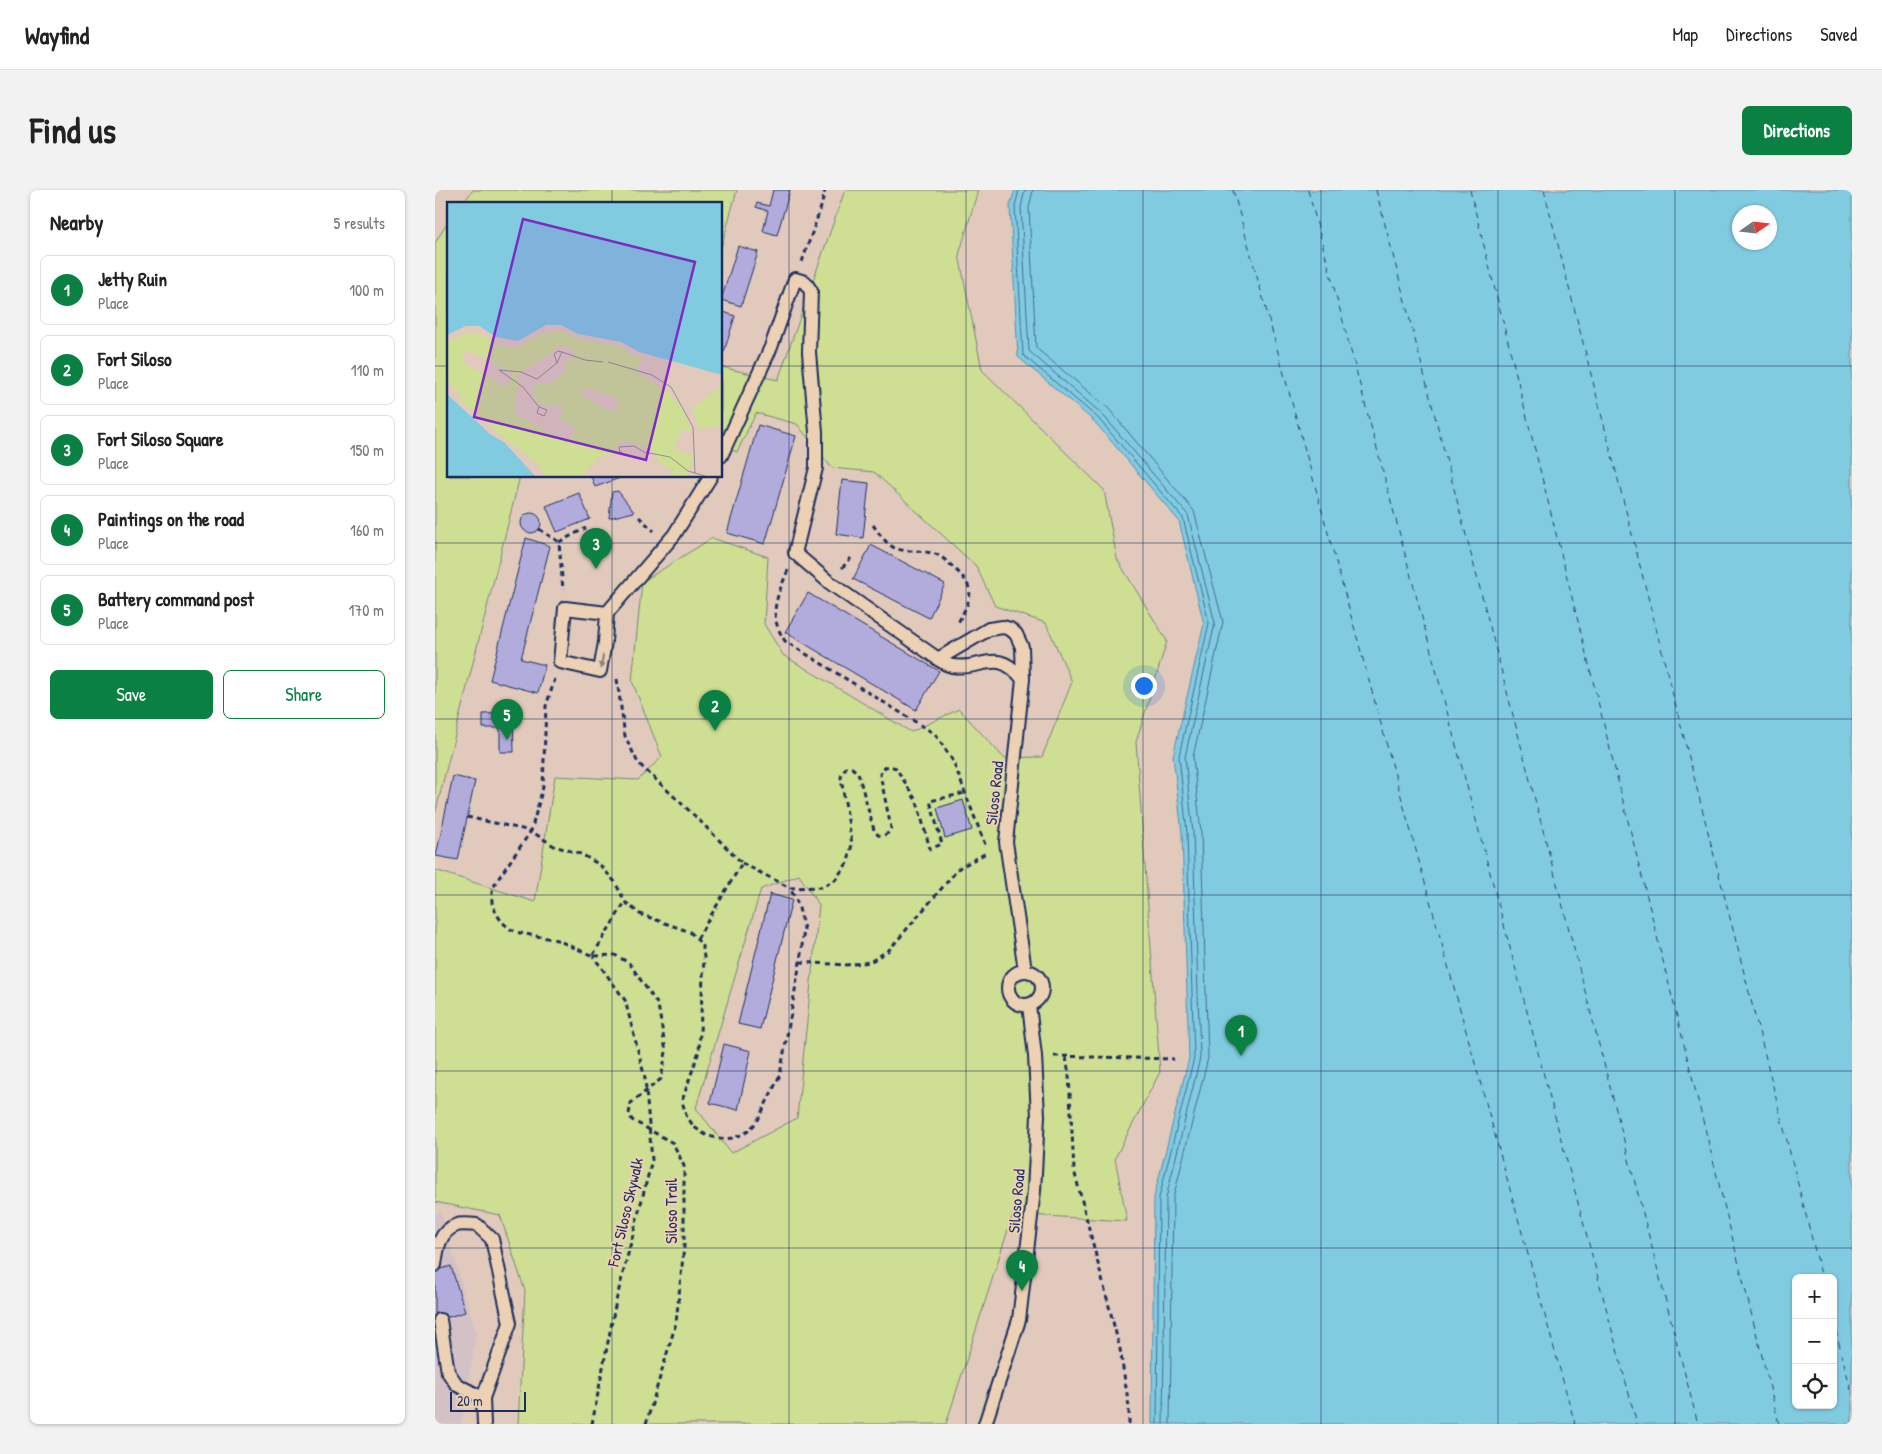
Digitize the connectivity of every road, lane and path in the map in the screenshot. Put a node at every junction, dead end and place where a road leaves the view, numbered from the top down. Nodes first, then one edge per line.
1 (825, 190) edge
2 (795, 279) junction
3 (723, 452) edge
4 (710, 478) edge
5 (639, 517) dead end
6 (873, 525) dead end
7 (585, 528) dead end
8 (539, 529) dead end
9 (659, 535) dead end
10 (559, 542) junction
11 (795, 553) junction
12 (565, 608) junction
13 (607, 613) junction
14 (960, 646) junction
15 (938, 659) junction
16 (560, 662) junction
17 (617, 679) dead end
18 (1023, 679) junction
19 (965, 793) junction
20 (467, 817) dead end
21 (531, 831) junction
22 (1006, 842) junction
23 (988, 852) junction
24 (742, 864) junction
25 (790, 888) junction
26 (625, 902) junction
27 (697, 939) junction
28 (593, 956) junction
29 (800, 962) junction
30 (1025, 970) junction
31 (1029, 1005) junction
32 (1035, 1056) junction
33 (1066, 1057) junction
34 (1174, 1059) dead end
35 (435, 1265) edge
36 (440, 1320) dead end
37 (483, 1398) junction
38 (484, 1424) edge
39 (592, 1424) edge
40 (646, 1424) edge
41 (985, 1424) edge
42 (1129, 1424) edge

1 - 2 path
2 - 3 lane
2 - 11 lane
4 - 13 lane
5 - 9 path
6 - 14 path
7 - 10 path
8 - 10 path
10 - 12 path
11 - 15 lane
11 - 19 path
12 - 13 lane
12 - 16 lane
13 -> 16 lane
14 - 15 lane, Siloso Road
14 - 18 lane, Siloso Road
15 - 18 lane
16 - 21 path
17 - 24 path
18 - 22 lane, Siloso Road
19 - 23 path
19 - 25 path
20 - 21 path
21 - 26 path
21 - 28 path
22 - 23 path
22 - 30 lane, Siloso Road
23 - 29 path
24 - 25 path
24 - 27 path
25 - 29 path
26 - 27 path
26 - 28 path
27 - 29 path
28 - 39 path, Fort Siloso Skywalk, bridge
28 - 40 path, Siloso Trail
30 - 31 lane
30 - 31 lane
31 - 32 lane, Siloso Road
32 - 33 path
32 - 41 lane, Siloso Road
33 - 34 path
33 - 42 path
35 - 37 lane
36 - 37 lane
37 - 38 lane

